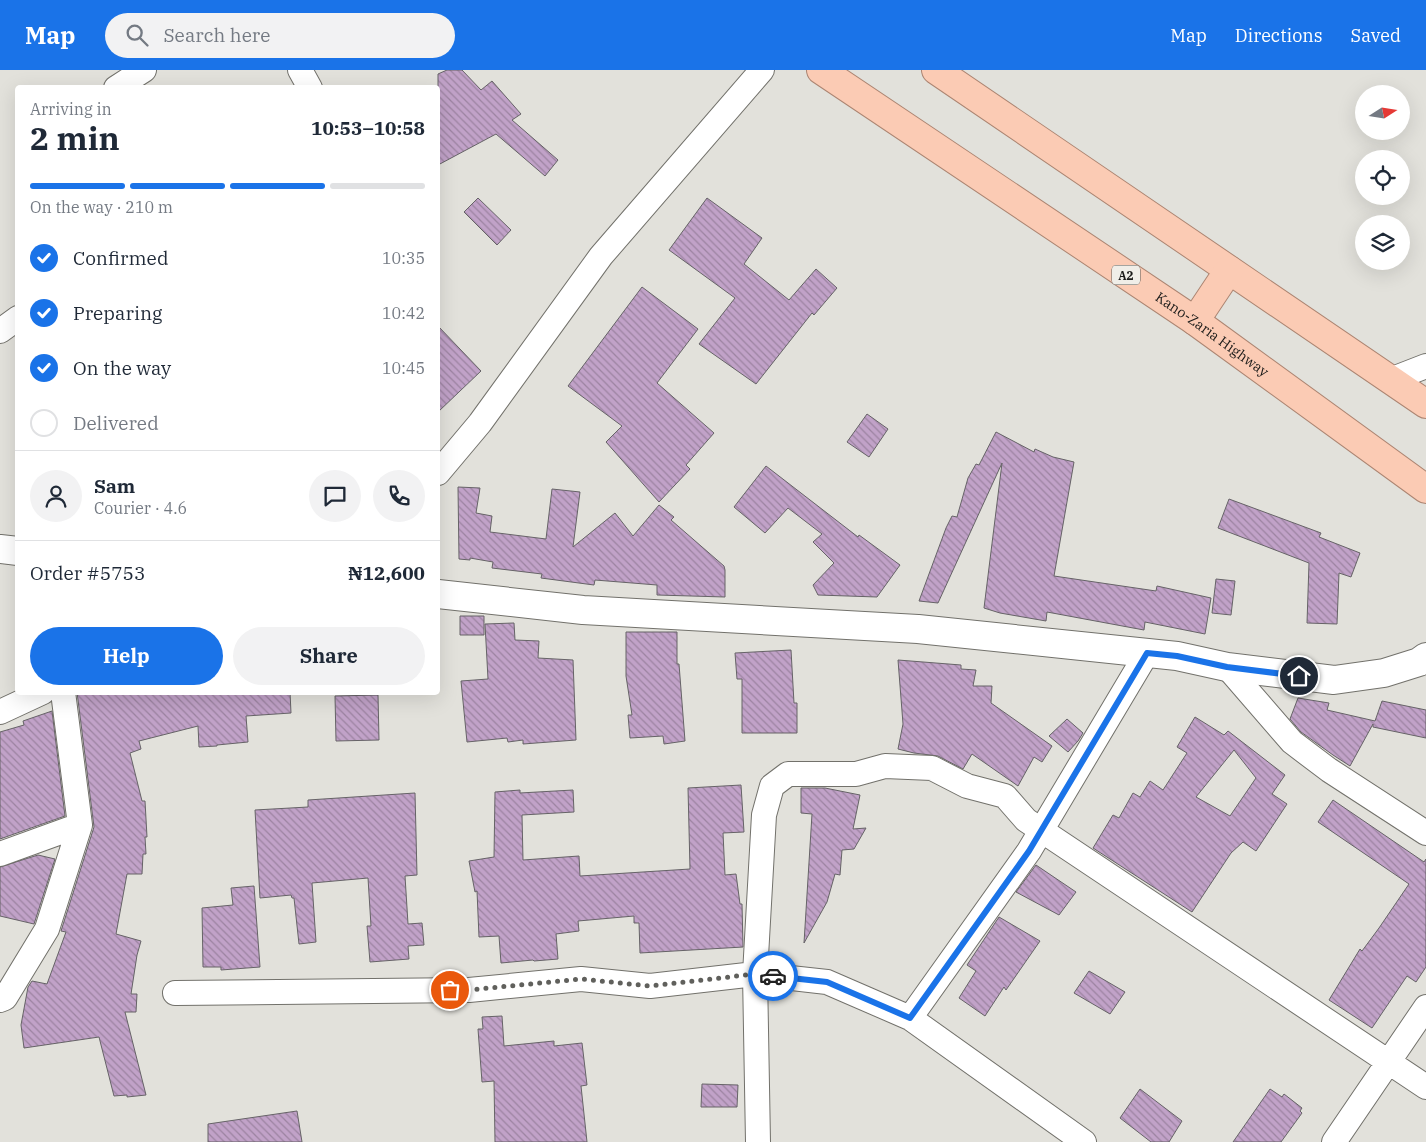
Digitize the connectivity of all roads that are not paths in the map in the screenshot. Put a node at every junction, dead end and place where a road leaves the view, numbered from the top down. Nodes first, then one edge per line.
1 (144, 70) edge
2 (300, 70) edge
3 (762, 70) edge
4 (821, 70) edge
5 (936, 70) edge
6 (121, 85) edge
7 (308, 85) edge
8 (1229, 270) junction
9 (15, 320) edge
10 (1195, 321) junction
11 (0, 331) edge
12 (1426, 366) edge
13 (1390, 380) junction
14 (1426, 404) edge
15 (440, 471) edge
16 (1426, 489) edge
17 (0, 549) edge
18 (15, 551) edge
19 (440, 594) edge
20 (1147, 653) junction
21 (1426, 657) edge
22 (1227, 667) junction
23 (37, 695) edge
24 (63, 695) edge
25 (0, 712) edge
26 (80, 826) junction
27 (1041, 830) junction
28 (1426, 833) edge
29 (0, 854) edge
30 (755, 974) junction
31 (175, 993) dead end
32 (0, 1000) edge
33 (1426, 1008) edge
34 (910, 1018) junction
35 (1389, 1061) junction
36 (1426, 1087) edge
37 (758, 1142) edge
38 (1084, 1142) edge
39 (1334, 1142) edge

1 - 6 street
2 - 7 street
3 - 15 street
4 - 10 highway, Kano-Zaria Highway / A2
5 - 8 highway
8 - 10 highway
8 - 13 highway
9 - 11 street
10 - 16 highway, Kano-Zaria Highway / A2
12 - 13 street
13 - 14 highway
17 - 18 street
19 - 20 street
20 - 22 street
20 - 27 street
21 - 22 street
22 - 28 street
23 - 25 street
24 - 26 street
26 - 29 street
26 - 32 street
27 - 30 street
27 - 34 street
27 - 35 street
30 - 31 street
30 - 34 street
30 - 37 street
33 - 35 street
34 - 38 street
35 - 36 street
35 - 39 street

